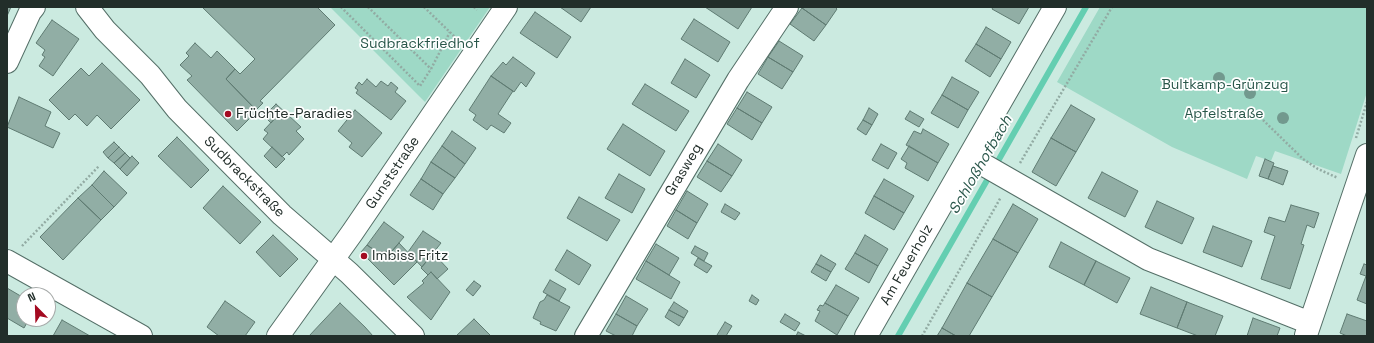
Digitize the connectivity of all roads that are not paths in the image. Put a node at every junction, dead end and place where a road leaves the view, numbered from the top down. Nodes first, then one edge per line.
1 (34, 7) edge
2 (87, 7) edge
3 (506, 7) edge
4 (787, 7) edge
5 (1055, 7) edge
6 (7, 62) edge
7 (1367, 155) edge
8 (984, 165) junction
9 (333, 260) junction
10 (7, 261) edge
11 (1308, 329) edge
12 (141, 336) edge
13 (278, 336) edge
14 (413, 336) edge
15 (586, 336) edge
16 (866, 336) edge

1 - 6 street
2 - 9 street, Sudbrackstraße
3 - 9 street, Gunststraße
4 - 15 street, Grasweg
5 - 8 street, Am Feuerholz
7 - 11 street
8 - 11 street
8 - 16 street, Am Feuerholz
9 - 13 street, Gunststraße
9 - 14 street, Sudbrackstraße
10 - 12 street

